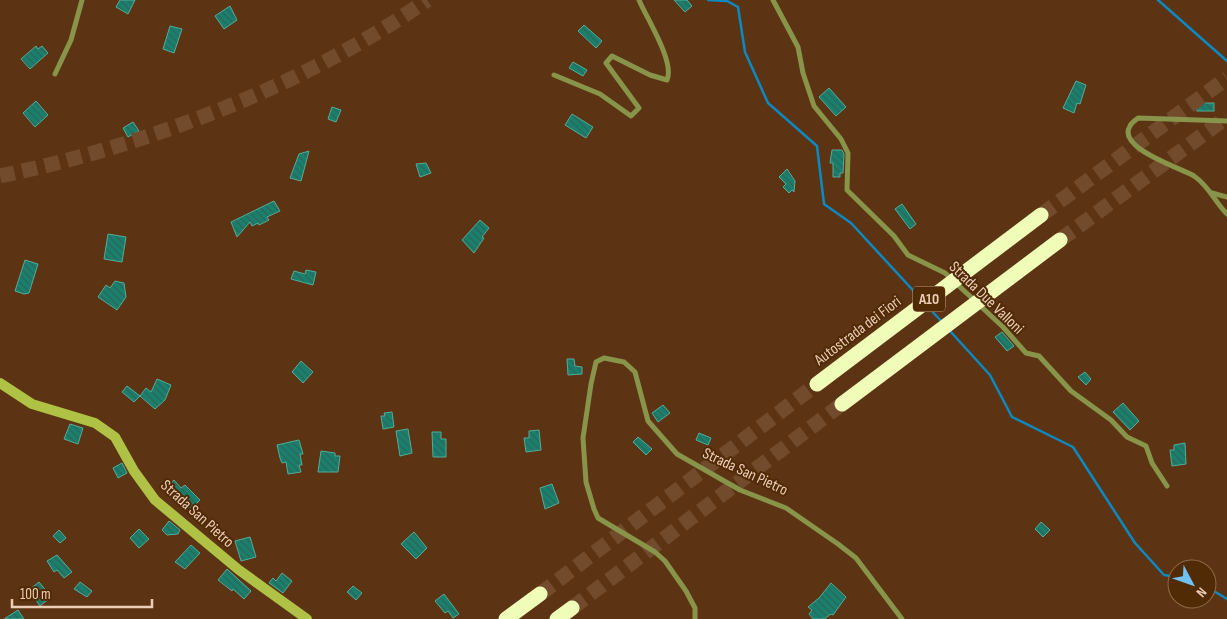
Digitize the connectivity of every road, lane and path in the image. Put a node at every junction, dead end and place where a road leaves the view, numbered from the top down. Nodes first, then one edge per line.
1 (82, 0) edge
2 (639, 0) edge
3 (773, 0) edge
4 (55, 74) dead end
5 (554, 75) dead end
6 (1227, 121) edge
7 (1212, 193) junction
8 (1227, 197) edge
9 (1227, 214) edge
10 (1040, 215) tunnel mouth
11 (1060, 240) tunnel mouth
12 (0, 383) edge
13 (817, 384) tunnel mouth
14 (842, 404) tunnel mouth
15 (1167, 486) dead end
16 (540, 594) tunnel mouth
17 (572, 608) tunnel mouth
18 (307, 619) edge
19 (506, 619) edge
20 (557, 619) edge
21 (695, 619) edge
22 (902, 619) edge

1 - 4 street
2 - 5 street
3 - 15 street, Strada Due Valloni
6 - 7 street
7 - 8 street
7 - 9 street
10 - 13 highway, Autostrada dei Fiori / A10, bridge
11 - 14 highway, A10, bridge
12 - 18 street, Strada San Pietro
16 - 19 highway
17 - 20 highway
21 - 22 street, Strada San Pietro

